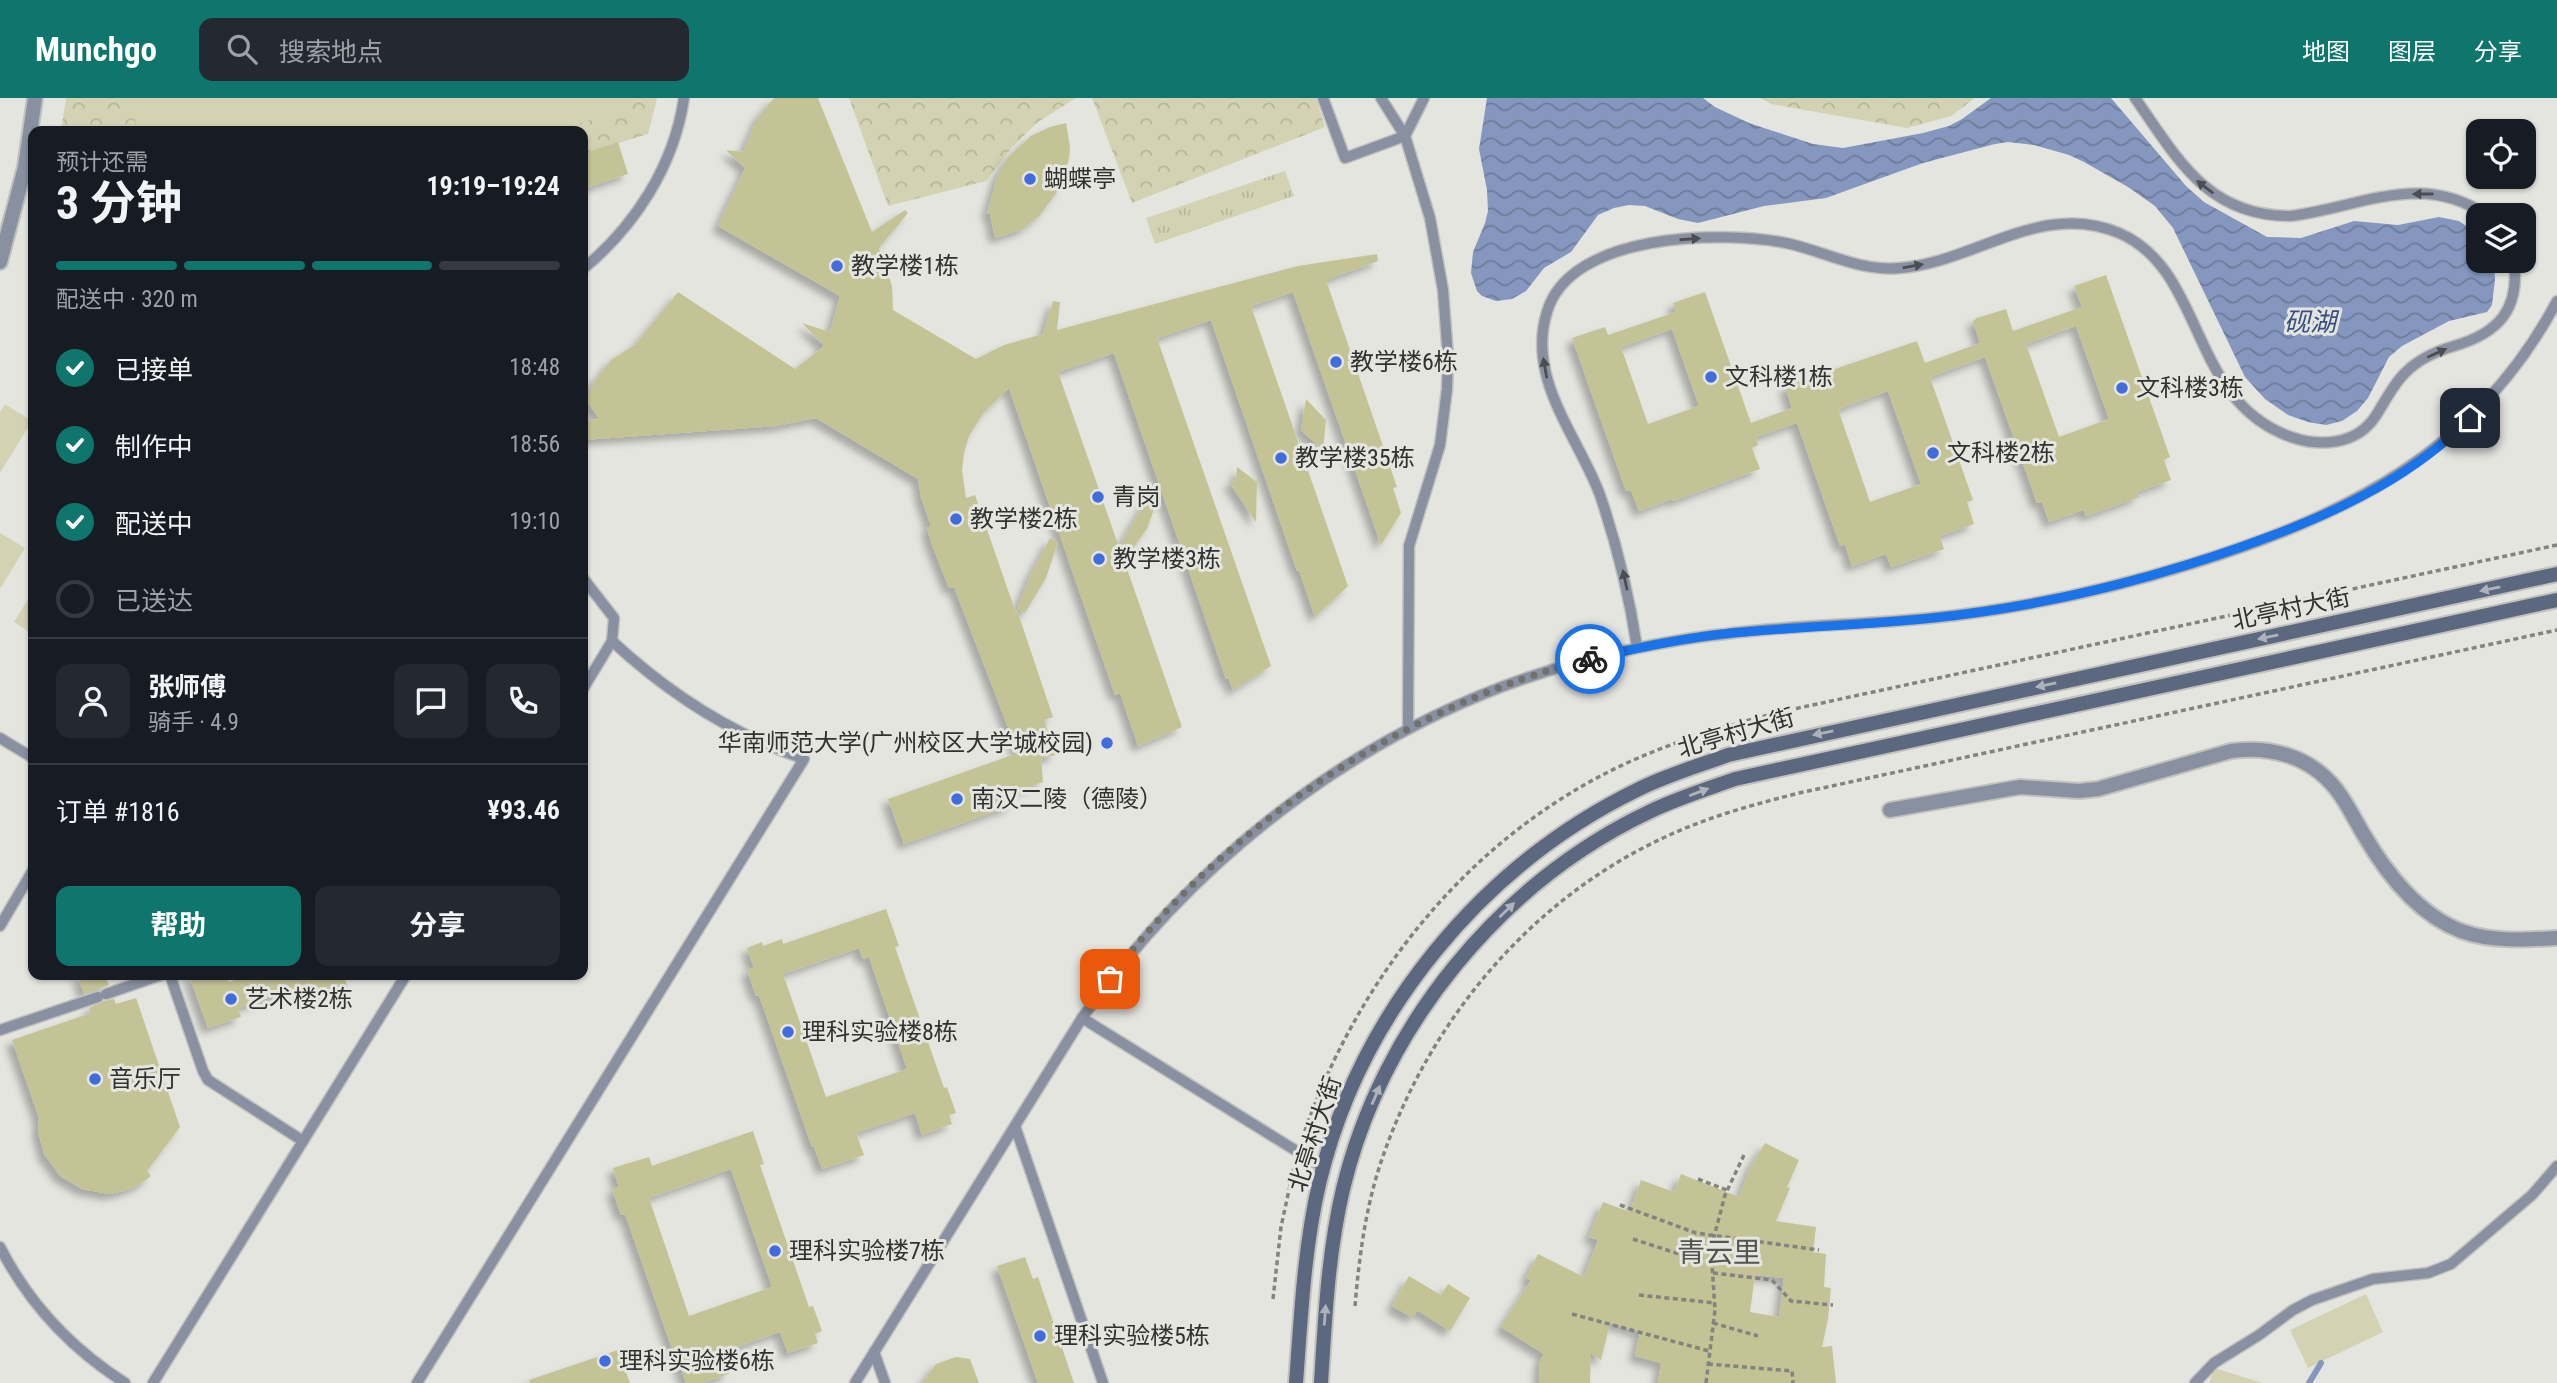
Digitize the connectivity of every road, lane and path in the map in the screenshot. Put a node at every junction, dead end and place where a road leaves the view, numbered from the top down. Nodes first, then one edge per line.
1 (35, 98) edge
2 (684, 98) edge
3 (1323, 98) edge
4 (1381, 98) edge
5 (1424, 98) edge
6 (2135, 98) edge
7 (31, 126) edge
8 (1405, 136) junction
9 (28, 146) edge
10 (2466, 203) edge
11 (0, 262) edge
12 (588, 264) edge
13 (2514, 273) edge
14 (2557, 301) edge
15 (2557, 574) edge
16 (588, 584) edge
17 (2557, 600) edge
18 (2557, 630) edge
19 (612, 641) junction
20 (1637, 648) junction
21 (588, 681) edge
22 (1408, 729) junction
23 (0, 738) edge
24 (28, 755) edge
25 (1890, 810) dead end
26 (28, 878) edge
27 (0, 926) edge
28 (2557, 938) edge
29 (147, 980) edge
30 (172, 980) edge
31 (403, 980) edge
32 (1082, 1018) junction
33 (0, 1030) edge
34 (1015, 1126) junction
35 (303, 1141) junction
36 (1744, 1156) dead end
37 (2557, 1166) edge
38 (1294, 1167) dead end
39 (1324, 1168) junction
40 (1698, 1178) dead end
41 (1727, 1190) junction
42 (1620, 1205) dead end
43 (1714, 1237) junction
44 (1633, 1239) dead end
45 (0, 1247) edge
46 (1819, 1250) dead end
47 (1712, 1261) junction
48 (1713, 1273) junction
49 (1639, 1295) dead end
50 (1273, 1299) dead end
51 (1715, 1303) junction
52 (1833, 1305) dead end
53 (1355, 1306) dead end
54 (1572, 1314) dead end
55 (1713, 1324) junction
56 (1758, 1336) dead end
57 (1709, 1351) junction
58 (874, 1352) junction
59 (1708, 1364) junction
60 (125, 1383) edge
61 (153, 1383) edge
62 (417, 1383) edge
63 (855, 1383) edge
64 (884, 1383) edge
65 (1103, 1383) edge
66 (1296, 1383) edge
67 (1321, 1383) edge
68 (1706, 1383) edge
69 (1793, 1383) edge
70 (2195, 1383) edge

1 - 7 street
2 - 12 lane
3 - 8 lane
4 - 8 lane
5 - 8 lane
10 -> 6 lane
8 - 22 lane
9 - 11 street
20 -> 13 lane
14 - 20 lane
15 -> 39 main road, 北亭村大街
16 - 19 lane
67 -> 17 main road, 北亭村大街
18 - 53 path
19 - 21 lane
19 - 62 lane
20 - 22 lane
22 - 32 lane
23 - 24 lane
25 - 28 street
26 - 27 lane
29 - 33 lane
30 - 35 lane
31 - 35 lane
32 - 34 lane
32 - 39 lane
34 - 58 lane
34 - 65 lane
35 - 61 lane
36 - 41 path
37 - 70 lane
38 - 50 path
39 - 66 main road, 北亭村大街
40 - 41 path
41 - 43 path
42 - 43 path
43 - 46 path
43 - 47 path
44 - 47 path
45 - 60 lane
47 - 48 path
48 - 51 path
48 - 52 path
49 - 51 path
51 - 55 path
54 - 57 path
55 - 56 path
55 - 57 path
57 - 59 path
58 - 63 lane
58 - 64 lane
59 - 68 path
59 - 69 path

